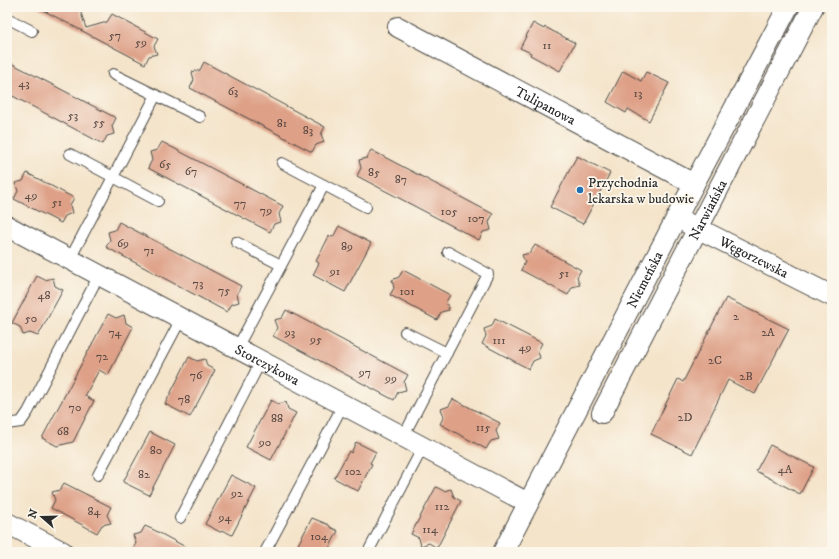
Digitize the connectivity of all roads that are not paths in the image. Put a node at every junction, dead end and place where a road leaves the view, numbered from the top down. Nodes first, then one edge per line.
1 (788, 7) edge
2 (814, 7) edge
3 (7, 18) edge
4 (398, 27) dead end
5 (32, 31) dead end
6 (113, 74) dead end
7 (156, 95) junction
8 (200, 117) dead end
9 (70, 154) dead end
10 (282, 163) dead end
11 (113, 177) junction
12 (694, 184) junction
13 (324, 185) junction
14 (158, 200) dead end
15 (366, 207) dead end
16 (676, 218) junction
17 (7, 226) edge
18 (698, 229) junction
19 (236, 242) dead end
20 (448, 252) dead end
21 (70, 259) junction
22 (281, 265) junction
23 (99, 275) junction
24 (832, 296) edge
25 (181, 318) junction
26 (406, 332) dead end
27 (237, 348) junction
28 (446, 354) junction
29 (261, 361) junction
30 (343, 405) junction
31 (602, 414) dead end
32 (7, 424) edge
33 (402, 437) junction
34 (423, 448) junction
35 (98, 475) dead end
36 (528, 503) junction
37 (180, 518) dead end
38 (9, 528) edge
39 (63, 552) edge
40 (265, 552) edge
41 (368, 552) edge
42 (503, 552) edge

1 - 12 street, Niemeńska
2 - 18 street, Narwiańska
3 - 5 lane
4 - 12 street, Tulipanowa
6 - 7 lane
7 - 8 lane
7 - 11 lane
9 - 11 lane
10 - 13 lane
11 - 14 lane
11 - 21 lane
12 - 16 street, Niemeńska
13 - 15 lane
13 - 22 lane
16 - 18 street, Węgorzewska
16 - 36 street, Niemeńska
17 - 21 street, Storczykowa
18 - 24 street, Węgorzewska
18 - 31 street, Narwiańska
19 - 22 lane
20 - 28 lane
21 - 23 street, Storczykowa
22 - 27 lane
23 - 25 street, Storczykowa
23 - 32 lane
25 - 27 street, Storczykowa
25 - 35 lane
26 - 28 lane
27 - 29 street, Storczykowa
28 - 33 lane
29 - 30 street, Storczykowa
29 - 37 lane
30 - 33 street, Storczykowa
30 - 40 lane
33 - 34 street, Storczykowa
34 - 36 street, Storczykowa
34 - 41 lane
36 - 42 street, Niemeńska
38 - 39 street

